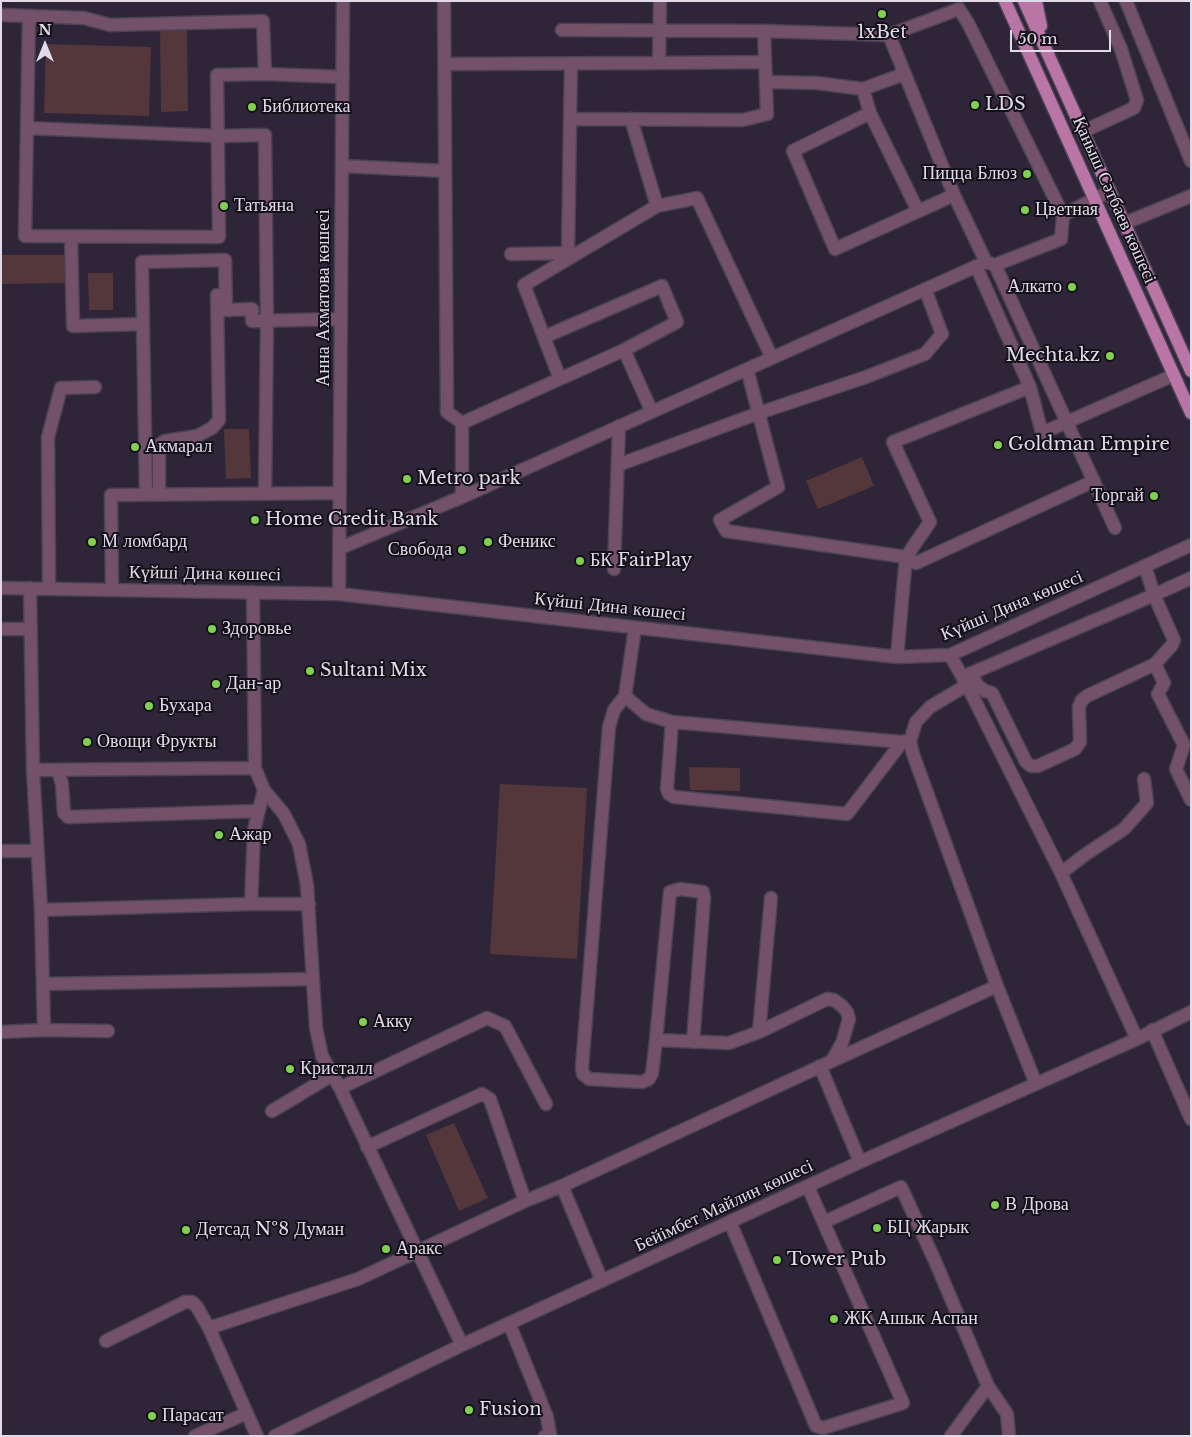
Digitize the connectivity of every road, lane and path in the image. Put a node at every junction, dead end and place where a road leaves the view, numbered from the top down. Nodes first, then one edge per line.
1 (343, 1) edge
2 (444, 1) edge
3 (660, 1) edge
4 (1005, 1) edge
5 (1024, 1) edge
6 (1036, 1) edge
7 (1100, 1) edge
8 (1126, 1) edge
9 (958, 5) edge
10 (1, 15) edge
11 (29, 16) junction
12 (562, 30) dead end
13 (764, 31) junction
14 (660, 32) junction
15 (889, 35) junction
16 (1044, 43) junction
17 (765, 62) junction
18 (660, 63) junction
19 (444, 64) junction
20 (571, 64) junction
21 (264, 74) junction
22 (904, 74) junction
23 (342, 77) junction
24 (766, 82) junction
25 (863, 89) junction
26 (870, 113) junction
27 (570, 120) junction
28 (631, 120) junction
29 (27, 128) junction
30 (1084, 131) junction
31 (218, 136) junction
32 (1191, 161) edge
33 (342, 166) junction
34 (445, 171) junction
35 (1110, 191) junction
36 (954, 195) junction
37 (1191, 196) edge
38 (1094, 200) junction
39 (658, 206) junction
40 (918, 211) junction
41 (1063, 215) junction
42 (1124, 223) junction
43 (71, 236) junction
44 (511, 254) dead end
45 (217, 260) junction
46 (985, 264) junction
47 (925, 289) junction
48 (341, 319) junction
49 (267, 321) junction
50 (143, 324) junction
51 (544, 336) junction
52 (624, 350) junction
53 (772, 358) junction
54 (747, 369) junction
55 (1191, 371) edge
56 (1174, 375) junction
57 (560, 379) junction
58 (95, 387) dead end
59 (1030, 387) junction
60 (652, 412) junction
61 (759, 413) junction
62 (1191, 413) edge
63 (1066, 422) junction
64 (462, 423) junction
65 (619, 426) junction
66 (618, 465) junction
67 (1094, 481) junction
68 (340, 493) junction
69 (153, 494) junction
70 (265, 494) junction
71 (462, 497) junction
72 (1115, 528) dead end
73 (1191, 545) edge
74 (340, 548) junction
75 (906, 557) junction
76 (1145, 566) junction
77 (614, 569) dead end
78 (1191, 578) edge
79 (1, 588) edge
80 (30, 588) junction
81 (49, 588) junction
82 (112, 590) junction
83 (253, 592) junction
84 (339, 594) junction
85 (1154, 595) junction
86 (635, 628) junction
87 (1, 629) edge
88 (31, 629) junction
89 (950, 655) junction
90 (897, 657) junction
91 (1156, 664) junction
92 (967, 679) junction
93 (625, 696) junction
94 (672, 722) junction
95 (906, 741) junction
96 (255, 768) junction
97 (33, 770) junction
98 (58, 770) junction
99 (1144, 779) dead end
100 (264, 790) junction
101 (1191, 800) edge
102 (258, 811) junction
103 (1, 851) edge
104 (37, 851) junction
105 (1061, 873) junction
106 (771, 898) dead end
107 (251, 904) junction
108 (309, 904) junction
109 (41, 910) junction
110 (313, 979) junction
111 (43, 984) junction
112 (997, 986) junction
113 (1191, 1012) edge
114 (44, 1030) junction
115 (1152, 1030) junction
116 (108, 1031) dead end
117 (1, 1032) edge
118 (759, 1032) junction
119 (1137, 1038) junction
120 (656, 1040) junction
121 (693, 1042) junction
122 (826, 1064) junction
123 (332, 1075) junction
124 (1036, 1084) junction
125 (340, 1088) junction
126 (546, 1104) dead end
127 (272, 1111) dead end
128 (1190, 1114) edge
129 (367, 1147) junction
130 (860, 1162) junction
131 (562, 1186) junction
132 (808, 1187) junction
133 (525, 1201) junction
134 (730, 1222) junction
135 (824, 1222) junction
136 (418, 1252) junction
137 (602, 1281) junction
138 (509, 1323) junction
139 (209, 1328) junction
140 (106, 1341) dead end
141 (462, 1345) junction
142 (988, 1386) junction
143 (247, 1413) junction
144 (815, 1431) edge
145 (195, 1436) edge
146 (256, 1436) edge
147 (274, 1436) edge
148 (545, 1436) edge
149 (951, 1436) edge
150 (1009, 1436) edge

1 - 23 street, Анна Ахматова көшесі
2 - 19 street
3 - 14 street
4 - 38 main road, Қаныш Сәтбаев көшесі
5 - 16 main road, Қаныш Сәтбаев көшесі
6 - 16 main road
7 - 30 street
8 - 32 street
9 - 15 street
9 - 41 street
10 - 11 street
11 - 21 street
11 - 29 street
12 - 14 street
13 - 14 street
13 - 15 street
13 - 17 street
14 - 18 street
15 - 22 street
16 - 30 main road, Қаныш Сәтбаев көшесі
17 - 18 street
17 - 24 street
18 - 20 street
19 - 20 street
19 - 34 street
20 - 27 street
21 - 23 street
21 - 31 street
22 - 25 street
22 - 36 street
23 - 33 street, Анна Ахматова көшесі
24 - 25 street
24 - 28 street
25 - 26 street
26 - 40 street
26 - 40 street
27 - 28 street
27 - 44 street
28 - 39 street
29 - 31 street
29 - 43 street
30 - 35 main road, Қаныш Сәтбаев көшесі
31 - 43 street
31 - 49 street
33 - 34 street
33 - 48 street, Анна Ахматова көшесі
34 - 64 street
35 - 38 street
35 - 42 main road, Қаныш Сәтбаев көшесі
36 - 40 street
36 - 46 street
37 - 42 street
38 - 41 street
38 - 56 main road, Қаныш Сәтбаев көшесі
39 - 51 street
39 - 53 street
41 - 46 street
42 - 55 main road, Қаныш Сәтбаев көшесі
43 - 50 street
45 - 49 street
45 - 50 street
45 - 69 street
46 - 47 street
46 - 59 street
46 - 63 street
47 - 53 street
47 - 61 street
48 - 49 street
48 - 68 street, Анна Ахматова көшесі
49 - 70 street
50 - 69 street
51 - 52 street
51 - 57 street
52 - 57 street
52 - 60 street
53 - 54 street
54 - 60 street
54 - 61 street
56 - 62 main road, Қаныш Сәтбаев көшесі
56 - 63 street
57 - 64 street
58 - 81 street
59 - 63 street
59 - 75 street
60 - 65 street
61 - 66 street
61 - 75 street
63 - 67 street
64 - 71 street
65 - 66 street
65 - 71 street
66 - 77 street
67 - 72 street
67 - 75 street
68 - 70 street
68 - 74 street, Анна Ахматова көшесі
69 - 70 street
69 - 82 street
71 - 74 street
73 - 76 street, Күйші Дина көшесі
74 - 84 street, Анна Ахматова көшесі
75 - 90 street
76 - 85 street
76 - 89 street, Күйші Дина көшесі
78 - 85 street
79 - 80 street, Күйші Дина көшесі
80 - 81 street, Күйші Дина көшесі
80 - 88 street
81 - 82 street, Күйші Дина көшесі
82 - 83 street, Күйші Дина көшесі
83 - 84 street, Күйші Дина көшесі
83 - 96 street
84 - 86 street, Күйші Дина көшесі
85 - 91 street
85 - 92 street
86 - 90 street, Күйші Дина көшесі
86 - 93 street
87 - 88 street
88 - 97 street
89 - 90 street, Күйші Дина көшесі
89 - 92 street
91 - 92 street
91 - 101 street
92 - 95 street
92 - 105 street
93 - 94 street
93 - 120 street
94 - 95 street
94 - 95 street
95 - 112 street
96 - 98 street
96 - 100 street
97 - 98 street
97 - 104 street
98 - 102 street
99 - 105 street
100 - 102 street
100 - 108 street
102 - 107 street
103 - 104 street
104 - 109 street
105 - 119 street
106 - 118 street
107 - 108 street
107 - 109 street
108 - 110 street
109 - 111 street
110 - 111 street
110 - 123 street
111 - 114 street
112 - 122 street
112 - 124 street
113 - 115 street, Бейімбет Майлин көшесі
114 - 116 street
114 - 117 street
115 - 119 street, Бейімбет Майлин көшесі
115 - 128 street
118 - 121 street
118 - 122 street
119 - 124 street, Бейімбет Майлин көшесі
120 - 121 street
120 - 121 street
122 - 130 street
122 - 131 street
123 - 125 street
123 - 127 street
124 - 130 street, Бейімбет Майлин көшесі
125 - 126 street
125 - 129 street
129 - 133 street
129 - 136 street
130 - 132 street, Бейімбет Майлин көшесі
131 - 133 street
131 - 137 street
132 - 134 street, Бейімбет Майлин көшесі
132 - 135 street
133 - 136 street
134 - 137 street, Бейімбет Майлин көшесі
134 - 144 street
135 - 142 street
135 - 144 street
136 - 139 street
136 - 141 street
137 - 138 street, Бейімбет Майлин көшесі
138 - 141 street, Бейімбет Майлин көшесі
138 - 148 street
139 - 140 street
139 - 143 street
141 - 147 street, Бейімбет Майлин көшесі
142 - 149 street
142 - 150 street
143 - 145 street
143 - 146 street

